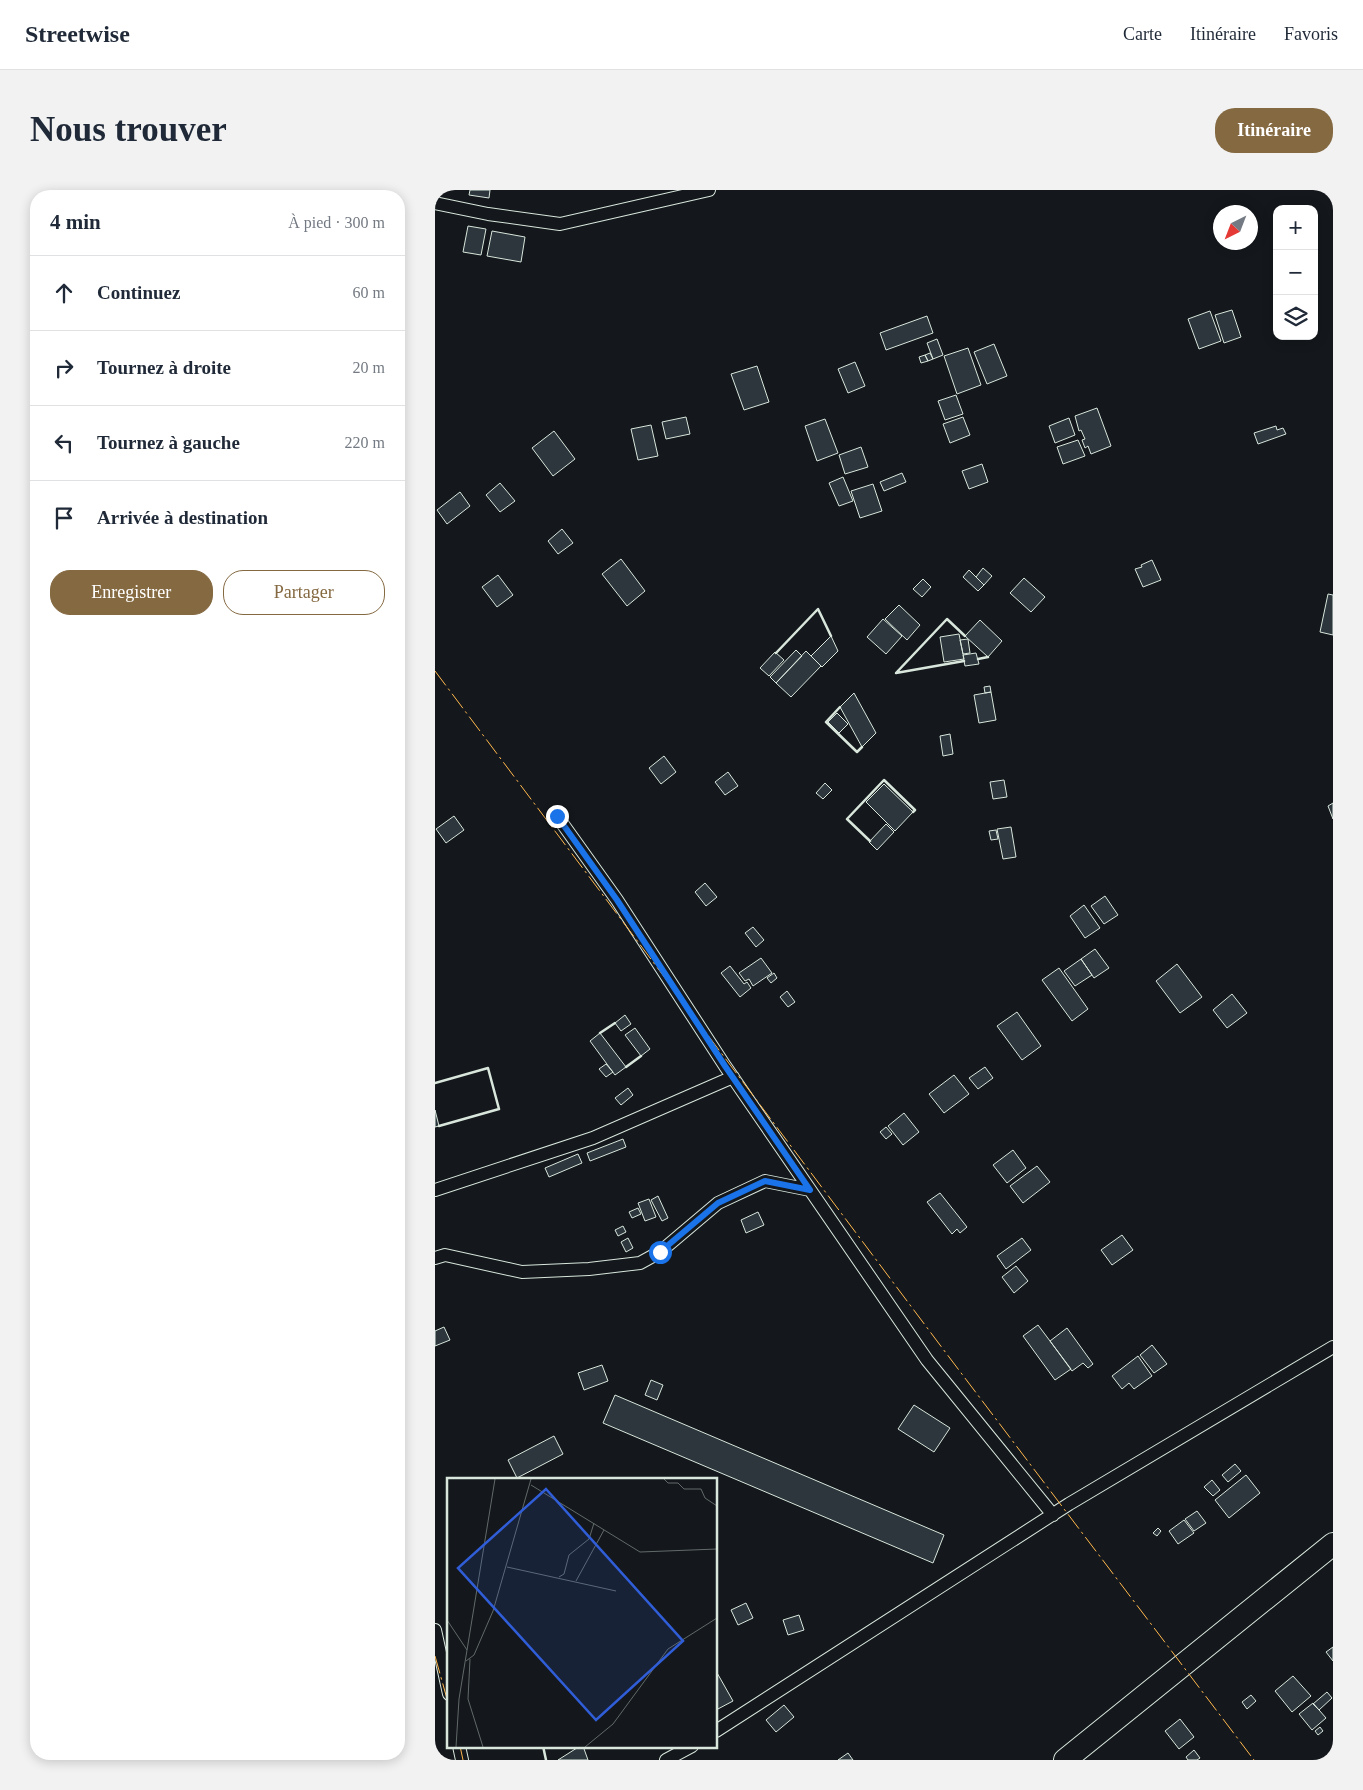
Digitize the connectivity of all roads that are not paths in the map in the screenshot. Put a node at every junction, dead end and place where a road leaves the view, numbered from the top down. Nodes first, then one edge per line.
1 (709, 190) edge
2 (435, 203) edge
3 (557, 816) dead end
4 (733, 1077) junction
5 (435, 1190) edge
6 (810, 1190) junction
7 (435, 1258) edge
8 (1333, 1347) edge
9 (1053, 1515) junction
10 (1333, 1544) edge
11 (435, 1630) edge
12 (447, 1685) edge
13 (717, 1731) edge
14 (688, 1748) edge
15 (667, 1760) edge
16 (1065, 1760) edge

1 - 2 street
3 - 4 street
4 - 5 street
4 - 6 street
6 - 7 street
6 - 9 street
8 - 9 street
9 - 13 street
10 - 16 highway
11 - 12 street
14 - 15 street

